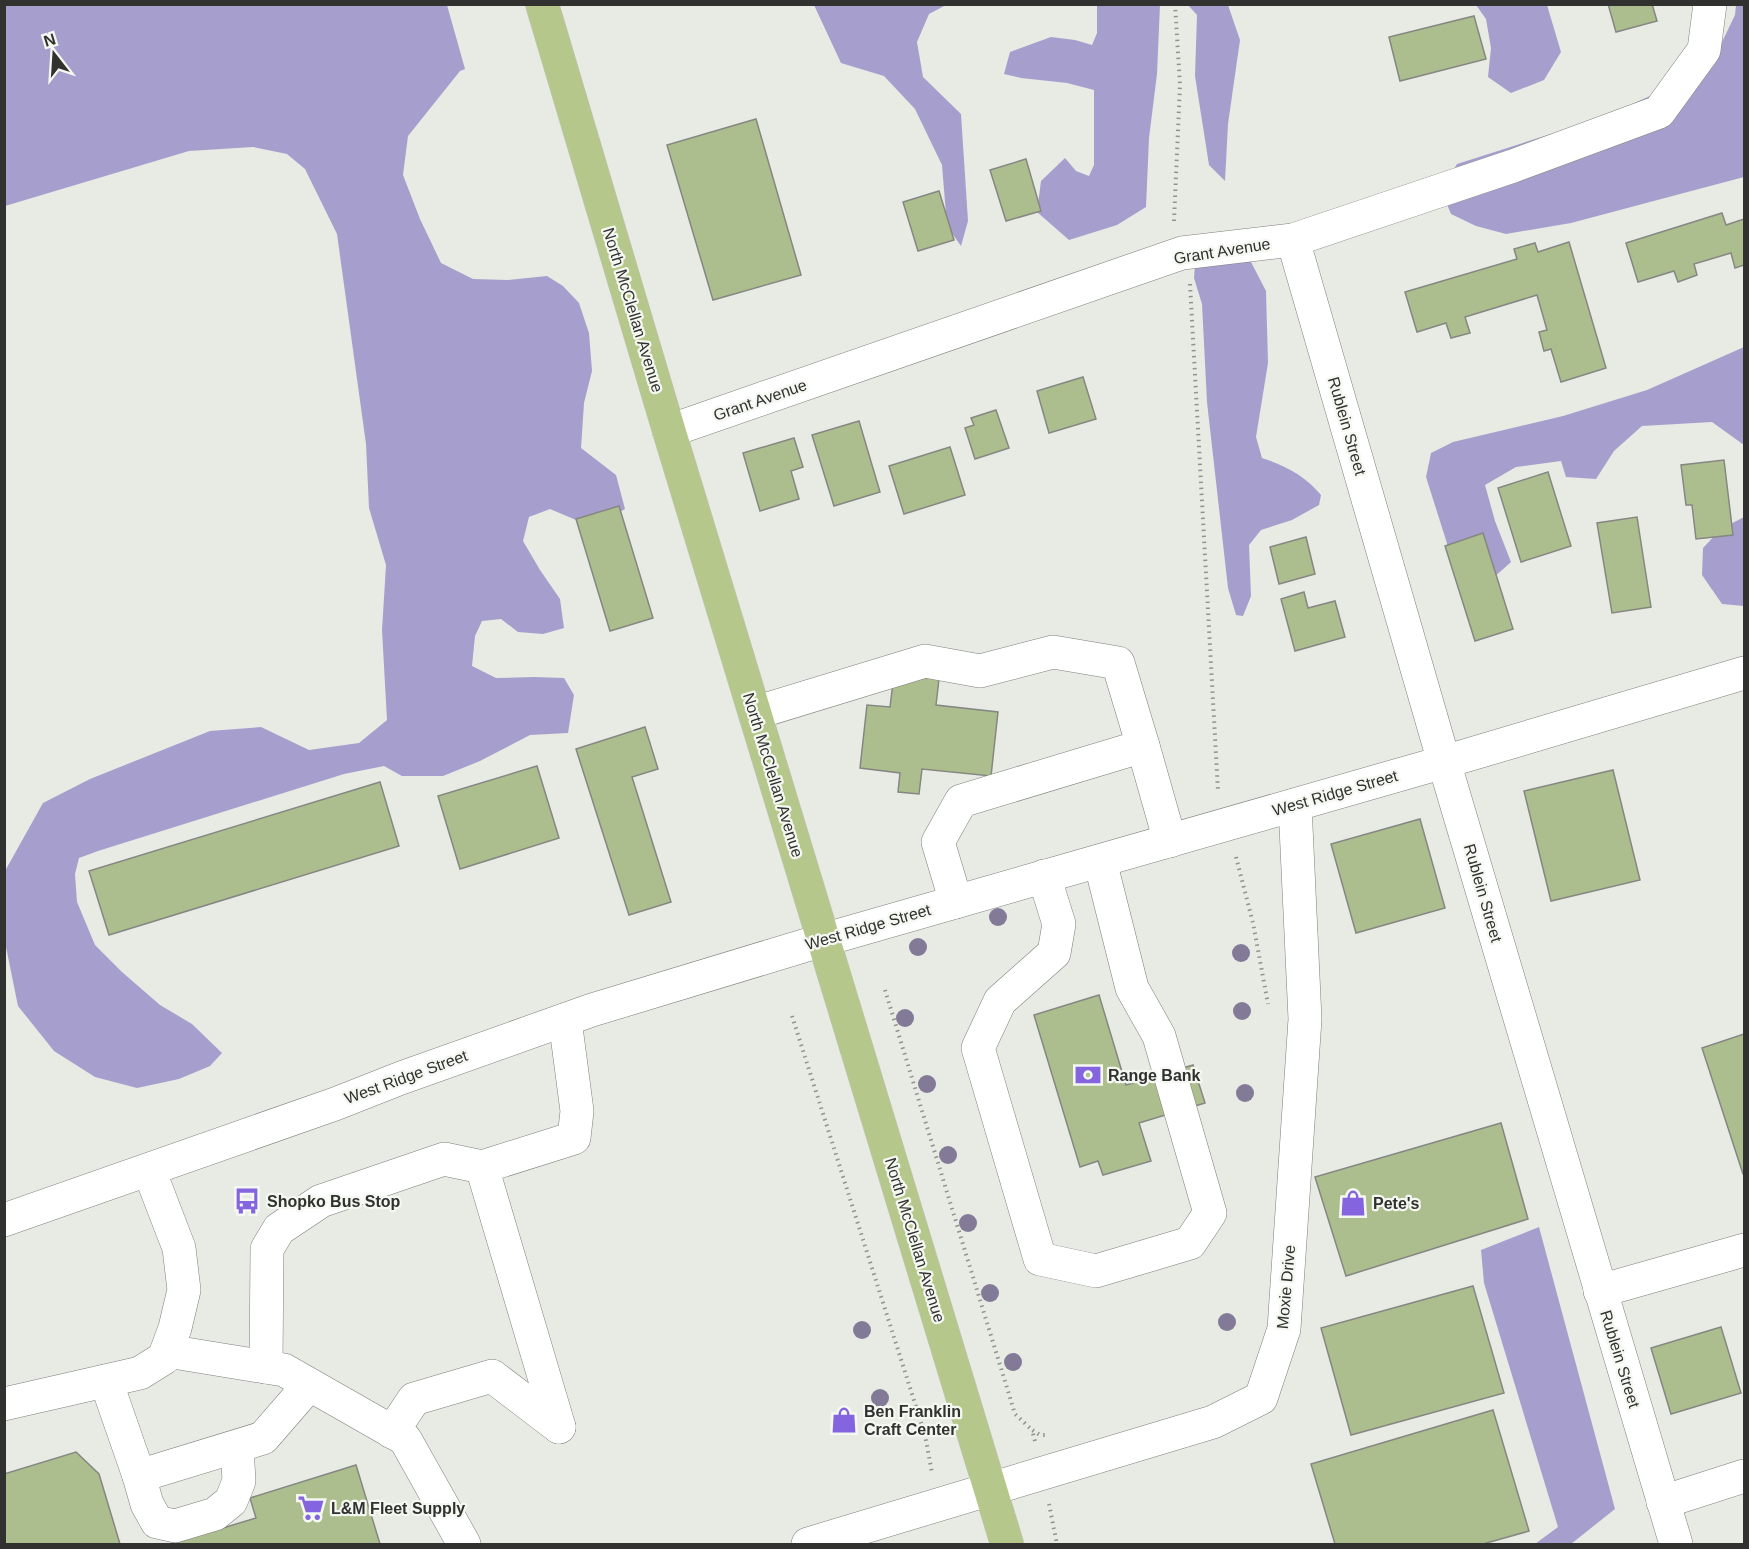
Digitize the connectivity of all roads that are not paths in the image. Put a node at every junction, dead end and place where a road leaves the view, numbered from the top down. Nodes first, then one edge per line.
1 (542, 4) edge
2 (1710, 4) edge
3 (1293, 240) junction
4 (669, 432) junction
5 (1744, 673) edge
6 (754, 713) junction
7 (1143, 746) junction
8 (1444, 762) junction
9 (1295, 805) junction
10 (1170, 841) junction
11 (1100, 861) junction
12 (1044, 876) junction
13 (956, 902) junction
14 (823, 940) junction
15 (565, 1020) junction
16 (482, 1167) junction
17 (149, 1170) junction
18 (4, 1220) edge
19 (1744, 1250) edge
20 (1600, 1291) junction
21 (167, 1351) junction
22 (266, 1367) junction
23 (106, 1381) junction
24 (309, 1385) junction
25 (4, 1404) edge
26 (392, 1432) junction
27 (237, 1447) junction
28 (139, 1476) junction
29 (1744, 1476) edge
30 (991, 1490) junction
31 (1663, 1502) junction
32 (887, 1533) edge
33 (464, 1545) edge
34 (808, 1545) edge
35 (1007, 1545) edge
36 (1676, 1545) edge

1 - 4 main road, North McClellan Avenue
2 - 3 street, Grant Avenue
3 - 4 street, Grant Avenue
3 - 8 street, Rublein Street
4 - 6 main road, North McClellan Avenue
5 - 8 street, West Ridge Street
6 - 7 street
6 - 14 main road, North McClellan Avenue
7 - 10 street
7 - 13 street
8 - 9 street, West Ridge Street
8 - 20 street, Rublein Street
9 - 10 street, West Ridge Street
9 - 30 street, Moxie Drive
10 - 11 street, West Ridge Street
11 - 12 street, West Ridge Street
11 - 12 street
12 - 13 street, West Ridge Street
13 - 14 street, West Ridge Street
14 - 15 street, West Ridge Street
14 - 30 main road, North McClellan Avenue
15 - 16 street
15 - 17 street, West Ridge Street
16 - 22 street
16 - 26 street
17 - 18 street, West Ridge Street
17 - 21 street
19 - 20 street
20 - 31 street, Rublein Street
21 - 22 street
21 - 23 street
22 - 24 street
23 - 25 street
23 - 28 street
24 - 26 street
24 - 27 street
26 - 33 street
27 - 28 street
27 - 28 street
29 - 31 street
30 - 32 street, Moxie Drive
30 - 35 main road, North McClellan Avenue
31 - 36 street, Rublein Street
32 - 34 street, Moxie Drive

